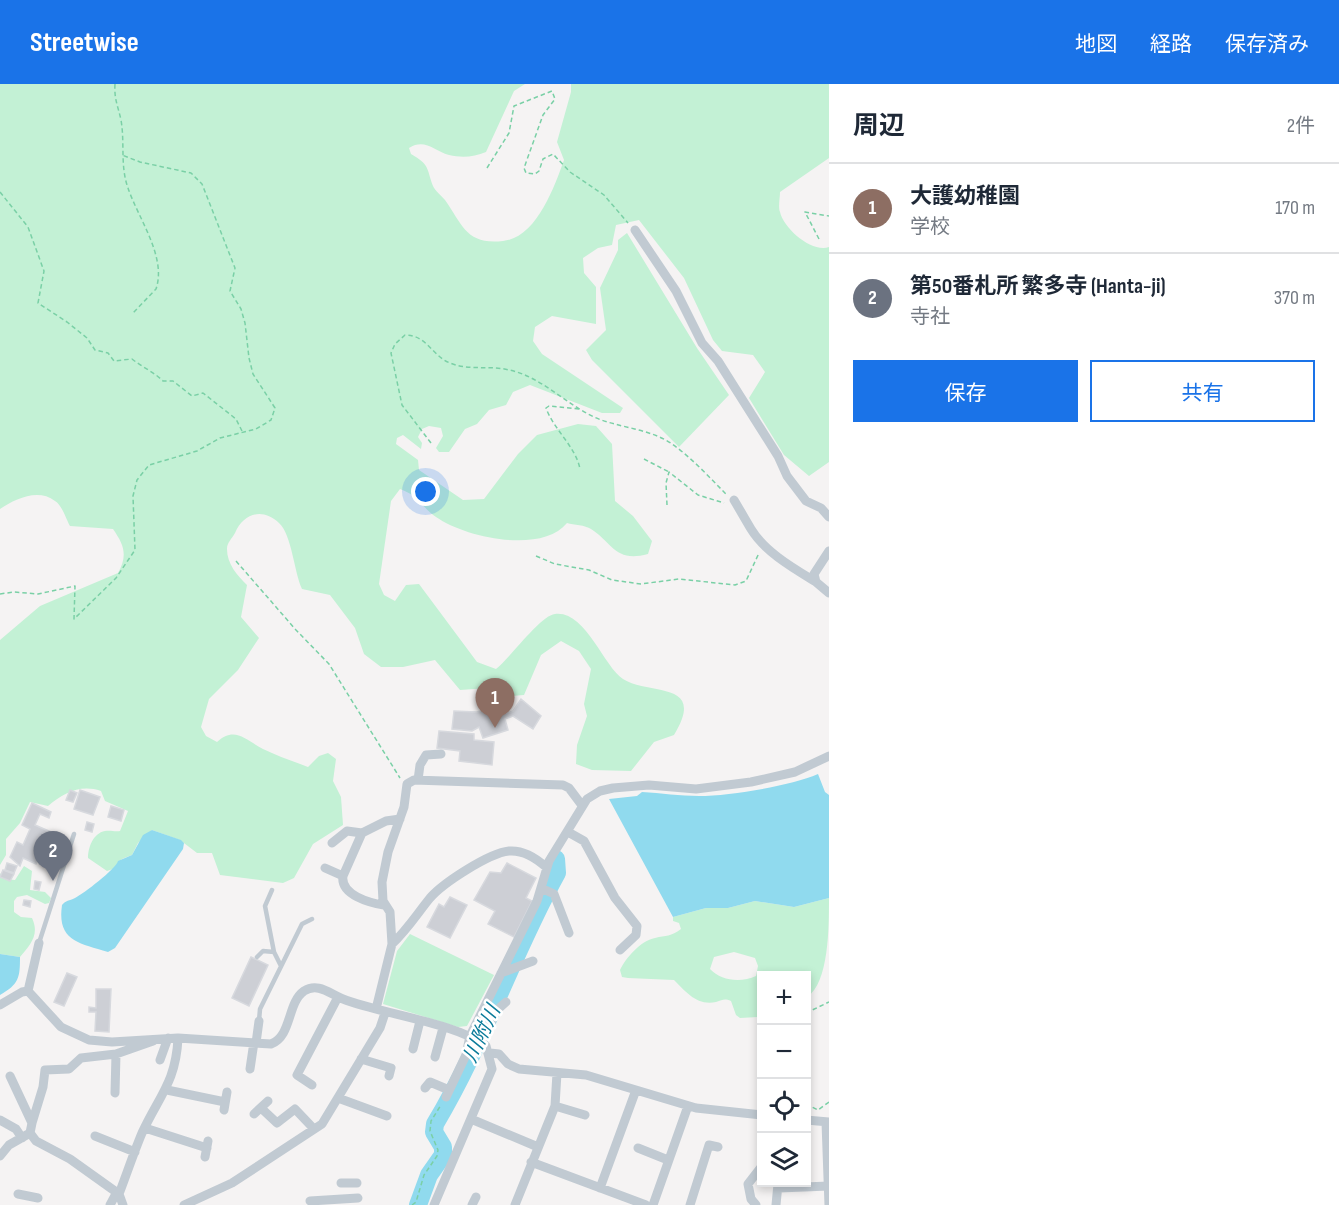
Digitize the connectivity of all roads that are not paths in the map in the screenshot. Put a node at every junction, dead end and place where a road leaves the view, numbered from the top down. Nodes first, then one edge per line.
1 (635, 230) road end
2 (734, 500) road end
3 (829, 517) edge
4 (829, 551) edge
5 (816, 582) junction
6 (829, 593) edge
7 (441, 753) dead end
8 (829, 756) edge
9 (418, 780) junction
10 (577, 798) junction
11 (400, 819) junction
12 (568, 832) junction
13 (362, 833) junction
14 (74, 834) dead end
15 (332, 843) dead end
16 (547, 864) junction
17 (325, 868) dead end
18 (344, 876) junction
19 (272, 890) dead end
20 (546, 890) junction
21 (384, 905) junction
22 (312, 919) dead end
23 (569, 933) dead end
24 (39, 943) joint
25 (392, 944) junction
26 (620, 950) dead end
27 (274, 952) junction
28 (257, 957) dead end
29 (532, 961) dead end
30 (281, 966) junction
31 (507, 971) junction
32 (28, 991) junction
33 (339, 997) junction
34 (506, 1002) dead end
35 (0, 1005) edge
36 (380, 1011) junction
37 (259, 1021) joint
38 (420, 1022) junction
39 (443, 1028) junction
40 (168, 1038) junction
41 (178, 1038) junction
42 (157, 1039) junction
43 (476, 1039) junction
44 (255, 1042) junction
45 (413, 1048) dead end
46 (490, 1053) junction
47 (116, 1054) junction
48 (435, 1057) dead end
49 (361, 1059) junction
50 (160, 1060) dead end
51 (250, 1069) dead end
52 (557, 1073) junction
53 (10, 1076) dead end
54 (390, 1076) dead end
55 (312, 1085) dead end
56 (425, 1088) dead end
57 (167, 1090) junction
58 (636, 1090) junction
59 (115, 1093) dead end
60 (338, 1098) junction
61 (226, 1101) dead end
62 (268, 1101) dead end
63 (555, 1106) junction
64 (688, 1106) junction
65 (383, 1111) dead end
66 (757, 1114) edge
67 (585, 1115) dead end
68 (471, 1119) junction
69 (0, 1120) edge
70 (811, 1122) edge
71 (828, 1122) edge
72 (145, 1128) junction
73 (314, 1129) junction
74 (28, 1132) junction
75 (95, 1136) dead end
76 (538, 1147) junction
77 (718, 1147) dead end
78 (638, 1148) dead end
79 (207, 1149) dead end
80 (135, 1152) junction
81 (0, 1156) edge
82 (668, 1160) junction
83 (531, 1162) junction
84 (757, 1172) edge
85 (349, 1183) dead end
86 (811, 1186) edge
87 (828, 1186) edge
88 (778, 1187) edge
89 (600, 1188) junction
90 (118, 1193) junction
91 (24, 1198) edge
92 (38, 1198) dead end
93 (310, 1200) edge
94 (517, 1204) edge
95 (752, 1204) edge
96 (829, 1204) edge
97 (110, 1205) edge
98 (123, 1205) edge
99 (184, 1205) edge
100 (434, 1205) edge
101 (646, 1205) edge
102 (653, 1205) edge
103 (690, 1205) edge
104 (776, 1205) edge

1 - 3 street
2 - 5 street
4 - 5 street
5 - 6 street
7 - 9 street
8 - 10 street
9 - 10 street
9 - 11 street
10 - 12 street
11 - 13 street
11 - 21 street
12 - 16 street
12 - 26 street
13 - 15 street
13 - 18 street
14 - 24 lane
16 - 20 street
16 - 25 street
17 - 18 street
18 - 21 street
19 - 27 lane
20 - 23 street
20 - 31 street
21 - 25 street
22 - 30 lane
24 - 32 street
25 - 36 street
27 - 28 lane
27 - 30 lane
29 - 31 street
30 - 37 lane
31 - 43 street
32 - 35 street
32 - 42 street
33 - 36 street
33 - 44 street
33 - 55 street
34 - 43 street
36 - 38 street
36 - 49 street
37 - 44 street
38 - 39 street
38 - 45 street
39 - 43 street
39 - 48 street
40 - 41 street
40 - 42 street
40 - 50 street
41 - 44 street
41 - 57 street
42 - 47 street
43 - 46 street
43 - 56 street
44 - 51 street
46 - 52 street
46 - 68 street
47 - 59 street
47 - 74 street
49 - 54 street
49 - 60 street
52 - 58 street
52 - 63 street
53 - 74 street
57 - 61 street
57 - 72 street
58 - 64 street
58 - 89 street
60 - 65 street
60 - 73 street
62 - 73 street
63 - 67 street
63 - 76 street
64 - 66 street
64 - 82 street
68 - 76 street
68 - 100 street
69 - 74 street
70 - 71 street
71 - 87 street
72 - 79 street
72 - 80 street
73 - 99 street
74 - 81 street
74 - 90 street
75 - 80 street
76 - 83 street
77 - 103 street
78 - 82 street
80 - 90 street
82 - 102 street
83 - 89 street
83 - 94 street
84 - 95 street
85 - 93 street
86 - 87 street
87 - 96 street
88 - 104 street
89 - 101 street
90 - 97 street
90 - 98 street
91 - 92 street

